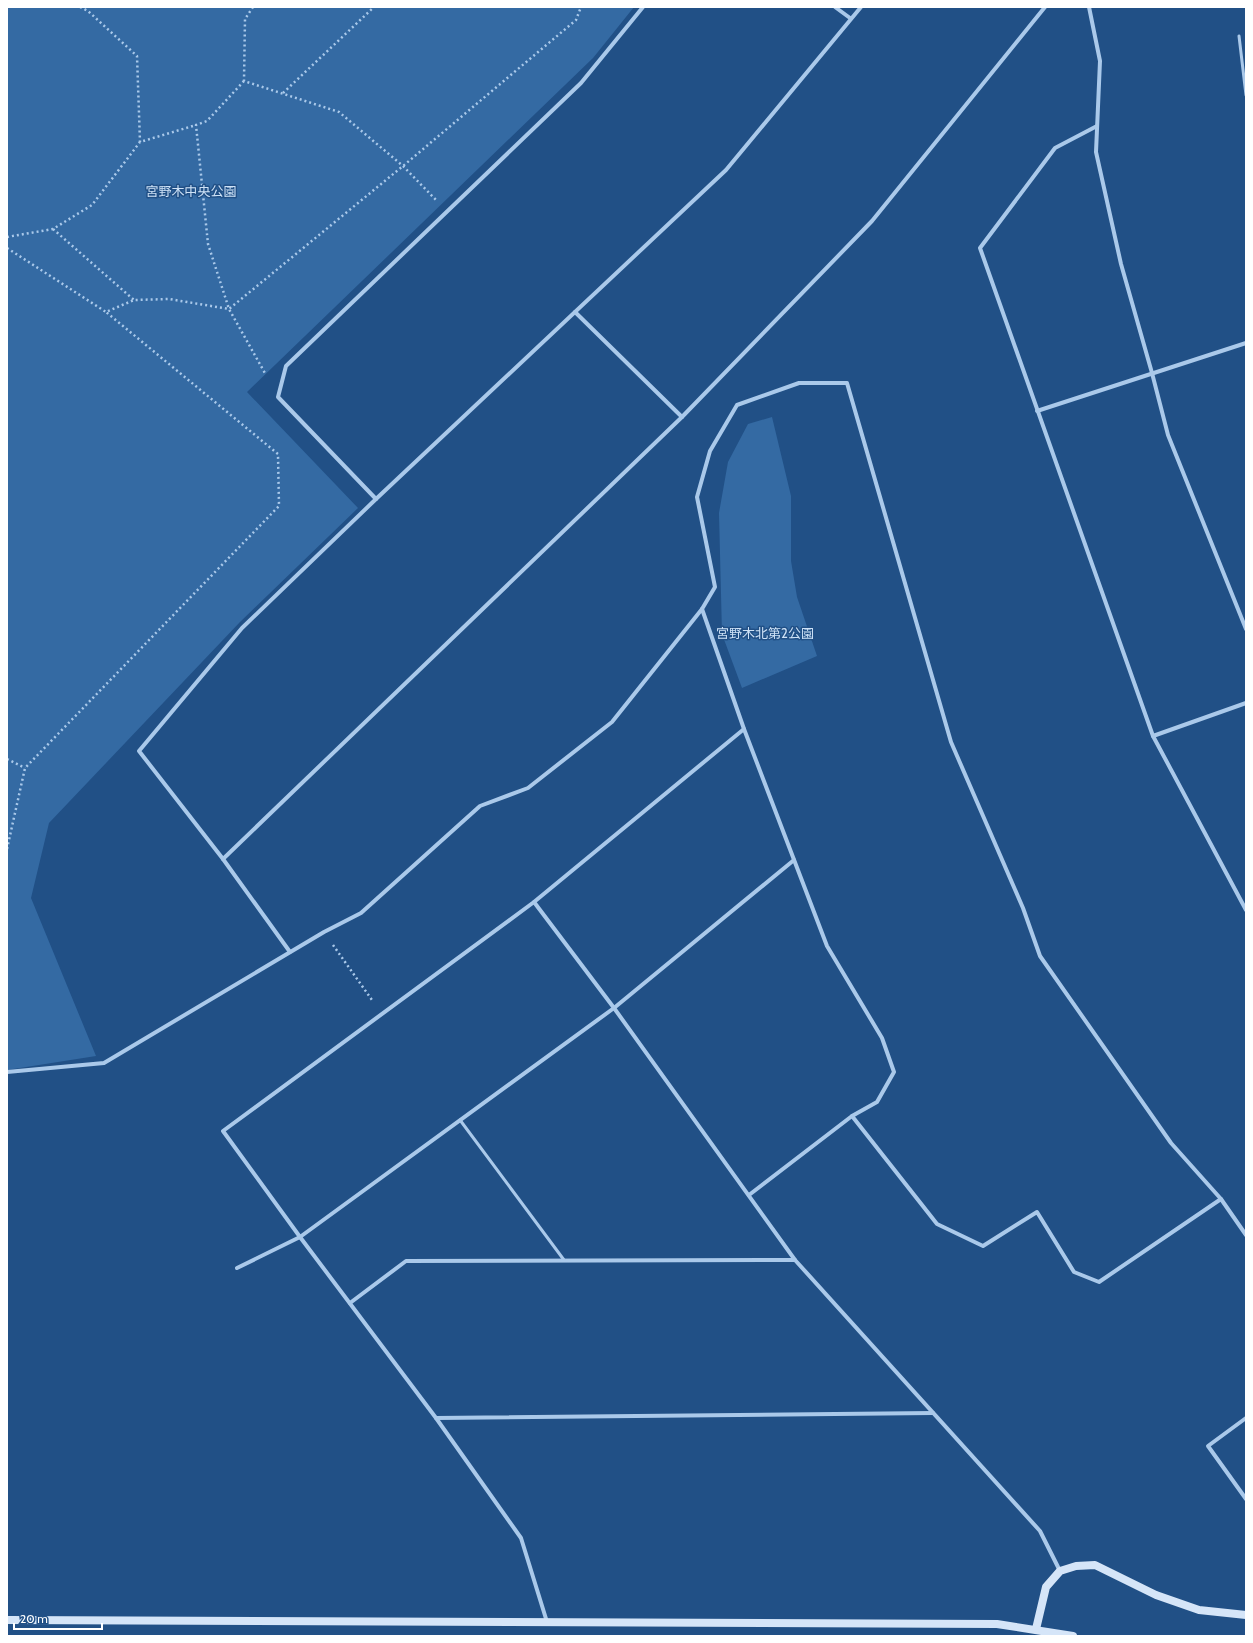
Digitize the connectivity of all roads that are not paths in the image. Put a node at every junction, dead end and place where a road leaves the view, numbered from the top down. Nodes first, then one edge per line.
1 (643, 7) edge
2 (835, 7) edge
3 (861, 7) edge
4 (1046, 7) edge
5 (1089, 7) edge
6 (850, 18) junction
7 (1239, 36) dead end
8 (1246, 95) edge
9 (1097, 126) junction
10 (575, 312) junction
11 (1246, 343) edge
12 (1152, 373) junction
13 (1038, 411) junction
14 (682, 417) junction
15 (376, 499) junction
16 (702, 609) junction
17 (1246, 629) edge
18 (1246, 703) edge
19 (744, 728) junction
20 (1153, 736) junction
21 (223, 859) junction
22 (794, 860) junction
23 (534, 902) junction
24 (1246, 910) edge
25 (290, 952) junction
26 (614, 1008) junction
27 (7, 1072) edge
28 (852, 1116) junction
29 (460, 1120) junction
30 (748, 1195) junction
31 (1221, 1199) junction
32 (1246, 1235) edge
33 (300, 1237) junction
34 (564, 1260) junction
35 (795, 1260) junction
36 (237, 1268) dead end
37 (350, 1303) junction
38 (933, 1413) junction
39 (436, 1418) junction
40 (1246, 1418) edge
41 (1246, 1499) edge
42 (1060, 1571) junction
43 (1246, 1615) edge
44 (7, 1620) edge
45 (547, 1622) junction
46 (1036, 1629) junction
47 (1073, 1636) edge

1 - 15 street
2 - 6 street
3 - 6 street
4 - 14 street
5 - 9 street
6 - 10 street
7 - 8 lane
9 - 12 street
9 - 13 street
10 - 14 street
10 - 15 street
11 - 12 street
12 - 13 street
12 - 17 street
13 - 20 street
14 - 21 street
15 - 21 street
16 - 19 street
16 - 25 street
16 - 31 street
18 - 20 street
19 - 22 street
19 - 23 street
20 - 24 street
21 - 25 street
22 - 26 street
22 - 28 street
23 - 26 street
23 - 33 street
25 - 27 street
26 - 29 street
26 - 30 street
28 - 30 street
28 - 31 street
29 - 33 street
29 - 34 lane
30 - 35 street
31 - 32 street
33 - 36 street
33 - 37 street
34 - 35 street
34 - 37 street
35 - 38 street
37 - 39 street
38 - 39 street
38 - 42 street
39 - 45 street
40 - 41 street
42 - 43 street
42 - 46 street
44 - 45 street
45 - 46 street
46 - 47 street

